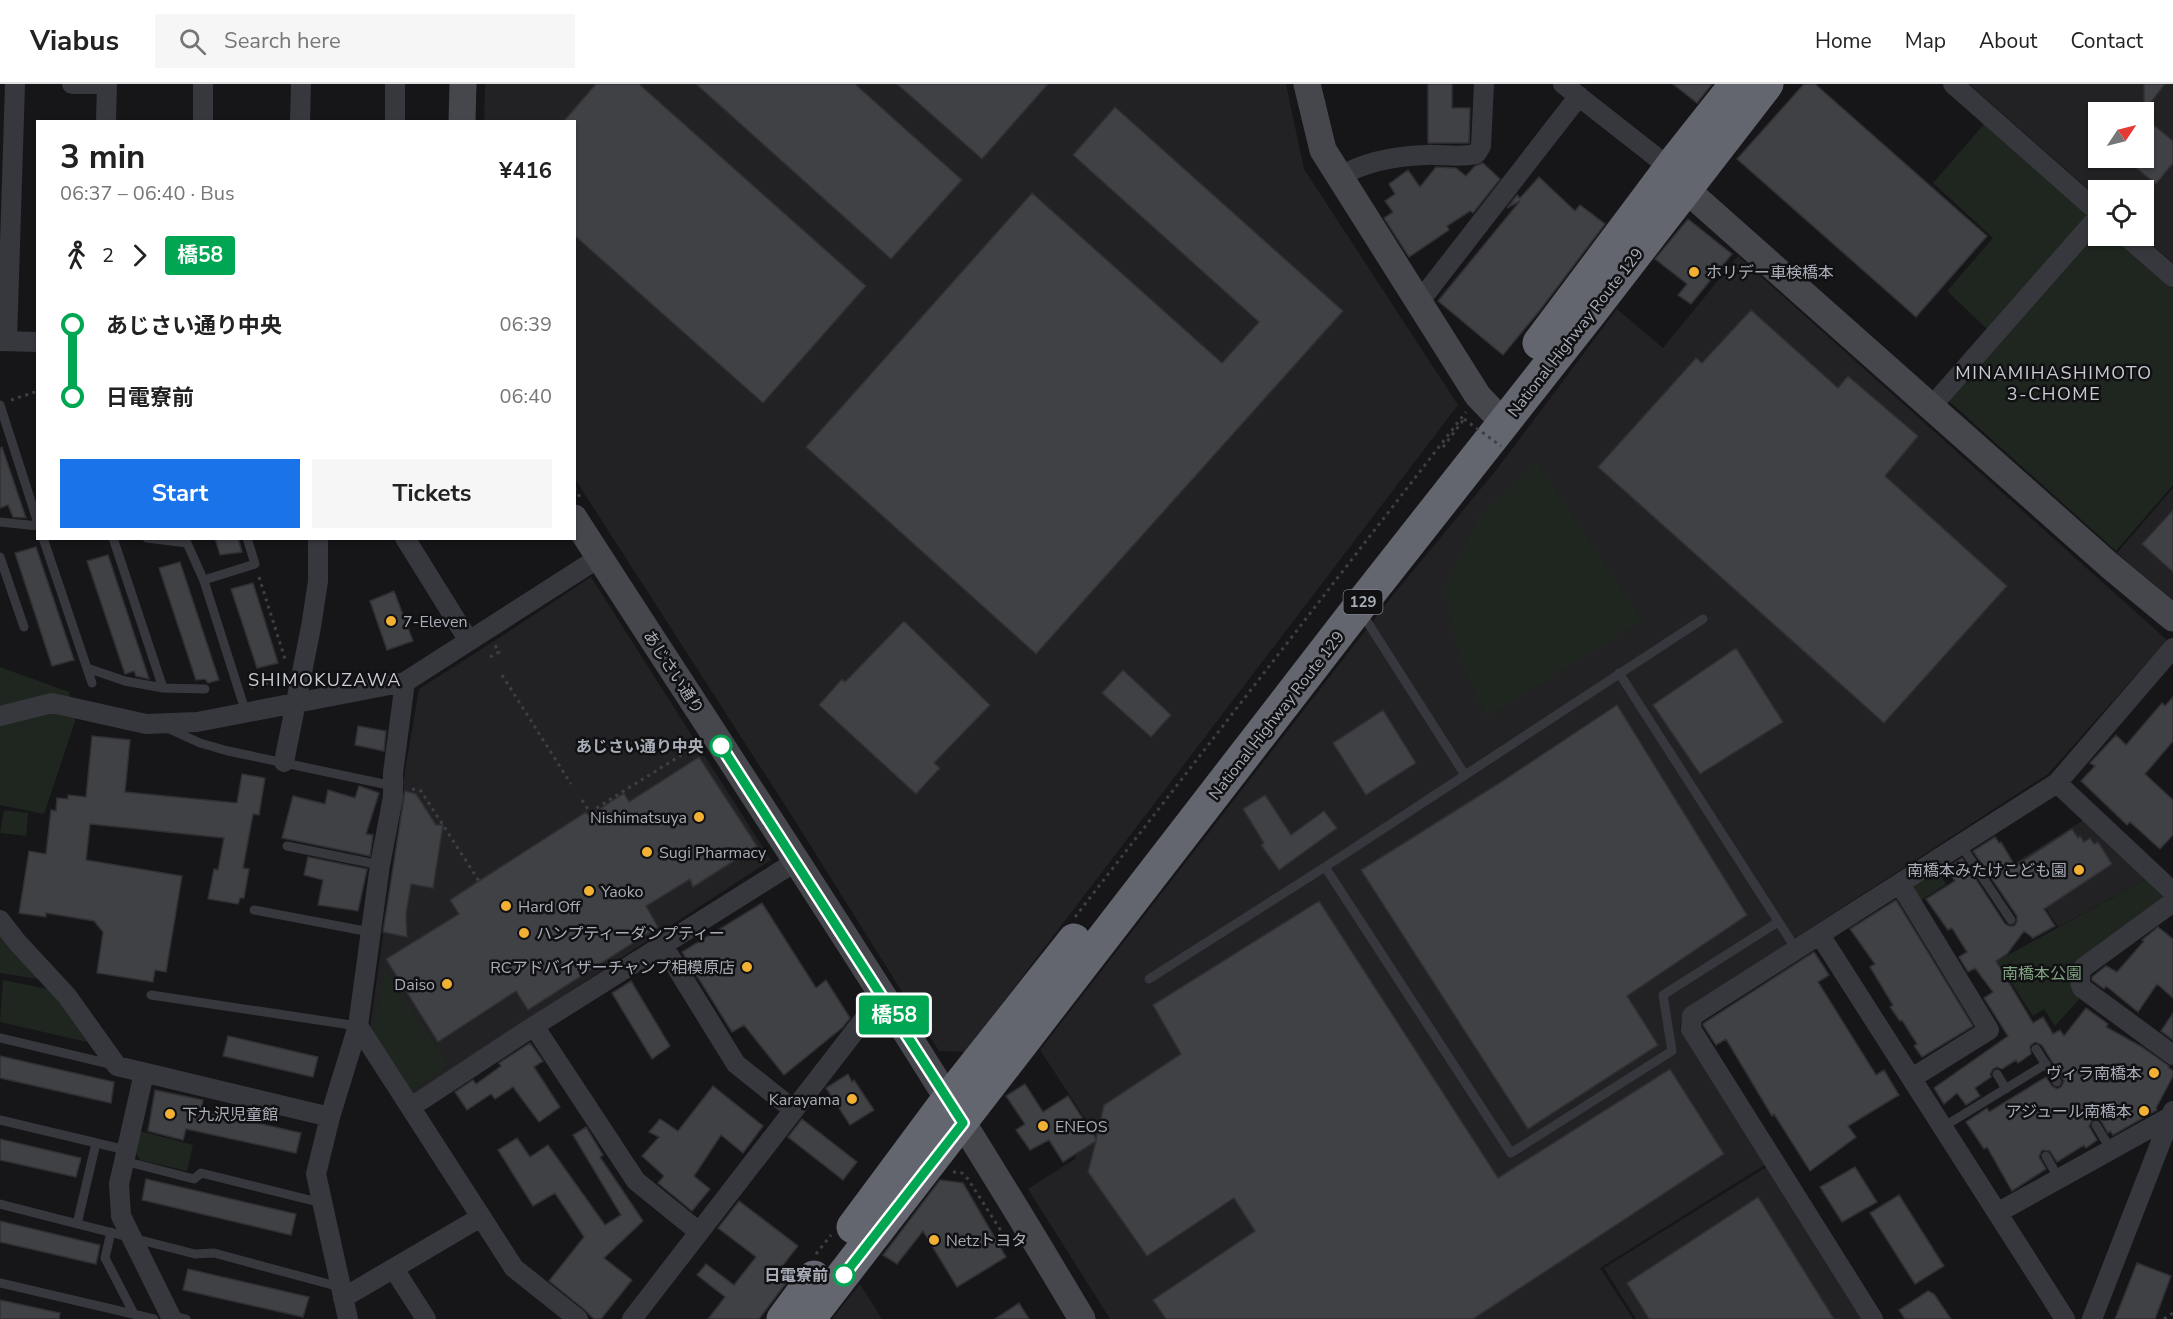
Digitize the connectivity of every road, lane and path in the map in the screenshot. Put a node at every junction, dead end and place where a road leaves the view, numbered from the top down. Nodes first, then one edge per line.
1 (15, 84) edge
2 (72, 84) edge
3 (107, 84) edge
4 (203, 84) edge
5 (301, 84) edge
6 (395, 84) edge
7 (463, 84) edge
8 (1307, 84) edge
9 (1484, 84) edge
10 (1563, 84) edge
11 (1736, 84) edge
12 (1767, 84) edge
13 (1953, 84) edge
14 (1579, 96) junction
15 (106, 120) edge
16 (203, 120) edge
17 (300, 120) edge
18 (394, 120) edge
19 (462, 120) edge
20 (1339, 177) junction
21 (1679, 179) junction
22 (2088, 203) edge
23 (2088, 228) edge
24 (2137, 246) edge
25 (2173, 277) edge
26 (1419, 302) junction
27 (3, 341) edge
28 (36, 342) edge
29 (36, 392) edge
30 (9, 400) dead end
31 (0, 405) edge
32 (1931, 407) junction
33 (1493, 426) junction
34 (1443, 447) dead end
35 (1497, 455) dead end
36 (36, 518) edge
37 (576, 521) edge
38 (0, 522) edge
39 (36, 524) edge
40 (44, 540) edge
41 (114, 540) edge
42 (181, 540) edge
43 (248, 540) edge
44 (318, 540) edge
45 (406, 540) edge
46 (0, 557) edge
47 (600, 557) junction
48 (255, 564) junction
49 (204, 580) junction
50 (1358, 608) junction
51 (2173, 618) edge
52 (1703, 619) dead end
53 (24, 627) dead end
54 (491, 639) dead end
55 (469, 641) junction
56 (2173, 648) edge
57 (490, 657) dead end
58 (87, 668) junction
59 (292, 672) junction
60 (1620, 673) junction
61 (502, 675) dead end
62 (282, 679) junction
63 (405, 682) junction
64 (92, 683) dead end
65 (163, 688) junction
66 (205, 689) dead end
67 (240, 691) junction
68 (295, 704) junction
69 (246, 713) junction
70 (0, 716) edge
71 (160, 724) junction
72 (701, 753) dead end
73 (284, 762) junction
74 (1465, 775) junction
75 (2057, 783) junction
76 (571, 784) dead end
77 (402, 788) junction
78 (582, 800) dead end
79 (590, 813) junction
80 (597, 823) dead end
81 (1961, 845) junction
82 (287, 846) dead end
83 (795, 861) junction
84 (380, 865) junction
85 (1325, 867) junction
86 (479, 881) dead end
87 (1900, 884) junction
88 (2173, 892) edge
89 (2173, 902) edge
90 (254, 910) dead end
91 (0, 920) edge
92 (2011, 920) dead end
93 (1071, 922) dead end
94 (1778, 922) junction
95 (370, 932) junction
96 (1820, 935) junction
97 (662, 944) junction
98 (1796, 949) junction
99 (1149, 979) dead end
100 (151, 995) dead end
101 (882, 996) junction
102 (358, 1026) junction
103 (534, 1026) junction
104 (0, 1038) edge
105 (2036, 1049) dead end
106 (2173, 1055) edge
107 (2046, 1064) junction
108 (117, 1066) junction
109 (144, 1073) junction
110 (1997, 1074) dead end
111 (1912, 1078) junction
112 (2057, 1082) dead end
113 (2006, 1089) junction
114 (411, 1107) junction
115 (794, 1110) junction
116 (955, 1111) junction
117 (2172, 1114) edge
118 (330, 1117) junction
119 (0, 1120) edge
120 (2096, 1125) dead end
121 (1943, 1127) junction
122 (96, 1143) junction
123 (2110, 1150) junction
124 (125, 1156) junction
125 (2046, 1156) dead end
126 (949, 1172) dead end
127 (2059, 1179) junction
128 (322, 1203) junction
129 (0, 1204) edge
130 (1997, 1213) junction
131 (481, 1217) junction
132 (77, 1224) junction
133 (111, 1232) junction
134 (699, 1232) junction
135 (131, 1237) junction
136 (1013, 1249) dead end
137 (394, 1269) junction
138 (0, 1283) edge
139 (341, 1293) junction
140 (2173, 1313) edge
141 (134, 1314) junction
142 (171, 1318) edge
143 (348, 1319) edge
144 (426, 1319) edge
145 (578, 1319) edge
146 (632, 1319) edge
147 (783, 1319) edge
148 (809, 1319) edge
149 (1082, 1319) edge
150 (1874, 1319) edge
151 (2065, 1319) edge
152 (2092, 1319) edge
153 (2164, 1319) edge

1 - 27 street
2 - 3 street
3 - 15 street
4 - 16 street
5 - 17 street
6 - 18 street
7 - 19 street
8 - 20 street
9 - 20 street
10 - 14 street
11 - 21 highway, National Highway Route 129 / 129
12 - 21 highway, National Highway Route 129 / 129
13 - 22 street
14 - 21 street
14 - 26 street
20 - 26 street
21 - 32 street
21 - 33 highway, National Highway Route 129 / 129
23 - 32 street
24 - 25 street
26 - 33 street
27 - 28 street
29 - 30 path
31 - 36 lane
32 - 51 street
33 - 34 path, bridge
33 - 35 path
33 - 50 highway, National Highway Route 129 / 129
33 - 93 path
33 - 116 highway, National Highway Route 129 / 129
37 - 47 street, あじさい通り
38 - 39 lane
40 - 58 lane
41 - 65 lane
42 - 49 lane
43 - 48 lane
44 - 59 street
45 - 55 street
46 - 53 lane
47 - 55 street
47 - 83 street, あじさい通り
48 - 49 lane
48 - 59 path
49 - 67 lane
50 - 74 lane
50 - 116 highway, National Highway Route 129 / 129
52 - 60 lane
54 - 57 path
55 - 63 street
56 - 75 street
58 - 64 lane
58 - 65 lane
59 - 62 path
59 - 62 path
59 - 68 street
60 - 74 lane
60 - 94 lane
61 - 76 path
62 - 67 path
63 - 68 street
63 - 77 street
65 - 66 lane
67 - 69 lane
68 - 69 street
68 - 73 street
69 - 71 street
70 - 71 street
71 - 73 lane
72 - 79 path
73 - 77 lane
74 - 85 lane
75 - 81 street
75 - 88 street
77 - 84 street
77 - 86 path
78 - 79 path
79 - 80 path
81 - 87 street
81 - 92 lane
82 - 84 lane
83 - 97 street
83 - 101 street, あじさい通り
84 - 95 street
85 - 94 lane
85 - 99 lane
87 - 96 street
87 - 111 street
89 - 106 street
90 - 95 lane
91 - 108 street
94 - 98 lane
95 - 102 street
96 - 98 street
96 - 111 street
97 - 103 street
97 - 115 street
98 - 150 street
100 - 102 lane
101 - 115 street
101 - 116 street, あじさい通り
102 - 114 street
102 - 118 street
103 - 114 street
103 - 134 street
104 - 108 lane
105 - 107 lane
107 - 112 lane
107 - 113 lane
108 - 109 street
109 - 118 street
109 - 124 street
110 - 113 lane
111 - 121 street
113 - 121 lane
114 - 131 street
115 - 134 street
116 - 147 highway, National Highway Route 129 / 129
116 - 148 highway, National Highway Route 129 / 129
116 - 149 street, あじさい通り
117 - 123 street
117 - 152 street
118 - 128 street
119 - 122 lane
120 - 123 lane
121 - 130 street
122 - 124 lane
122 - 132 lane
123 - 127 street
124 - 128 lane
124 - 135 street
125 - 127 lane
126 - 136 path
127 - 130 street
128 - 139 street
129 - 132 lane
130 - 151 street
131 - 137 street
131 - 145 street
132 - 133 lane
133 - 135 lane
133 - 141 lane
134 - 146 street
135 - 139 lane
135 - 142 street
137 - 139 street
137 - 144 street
138 - 141 lane
139 - 143 street
140 - 153 path
141 - 142 lane

